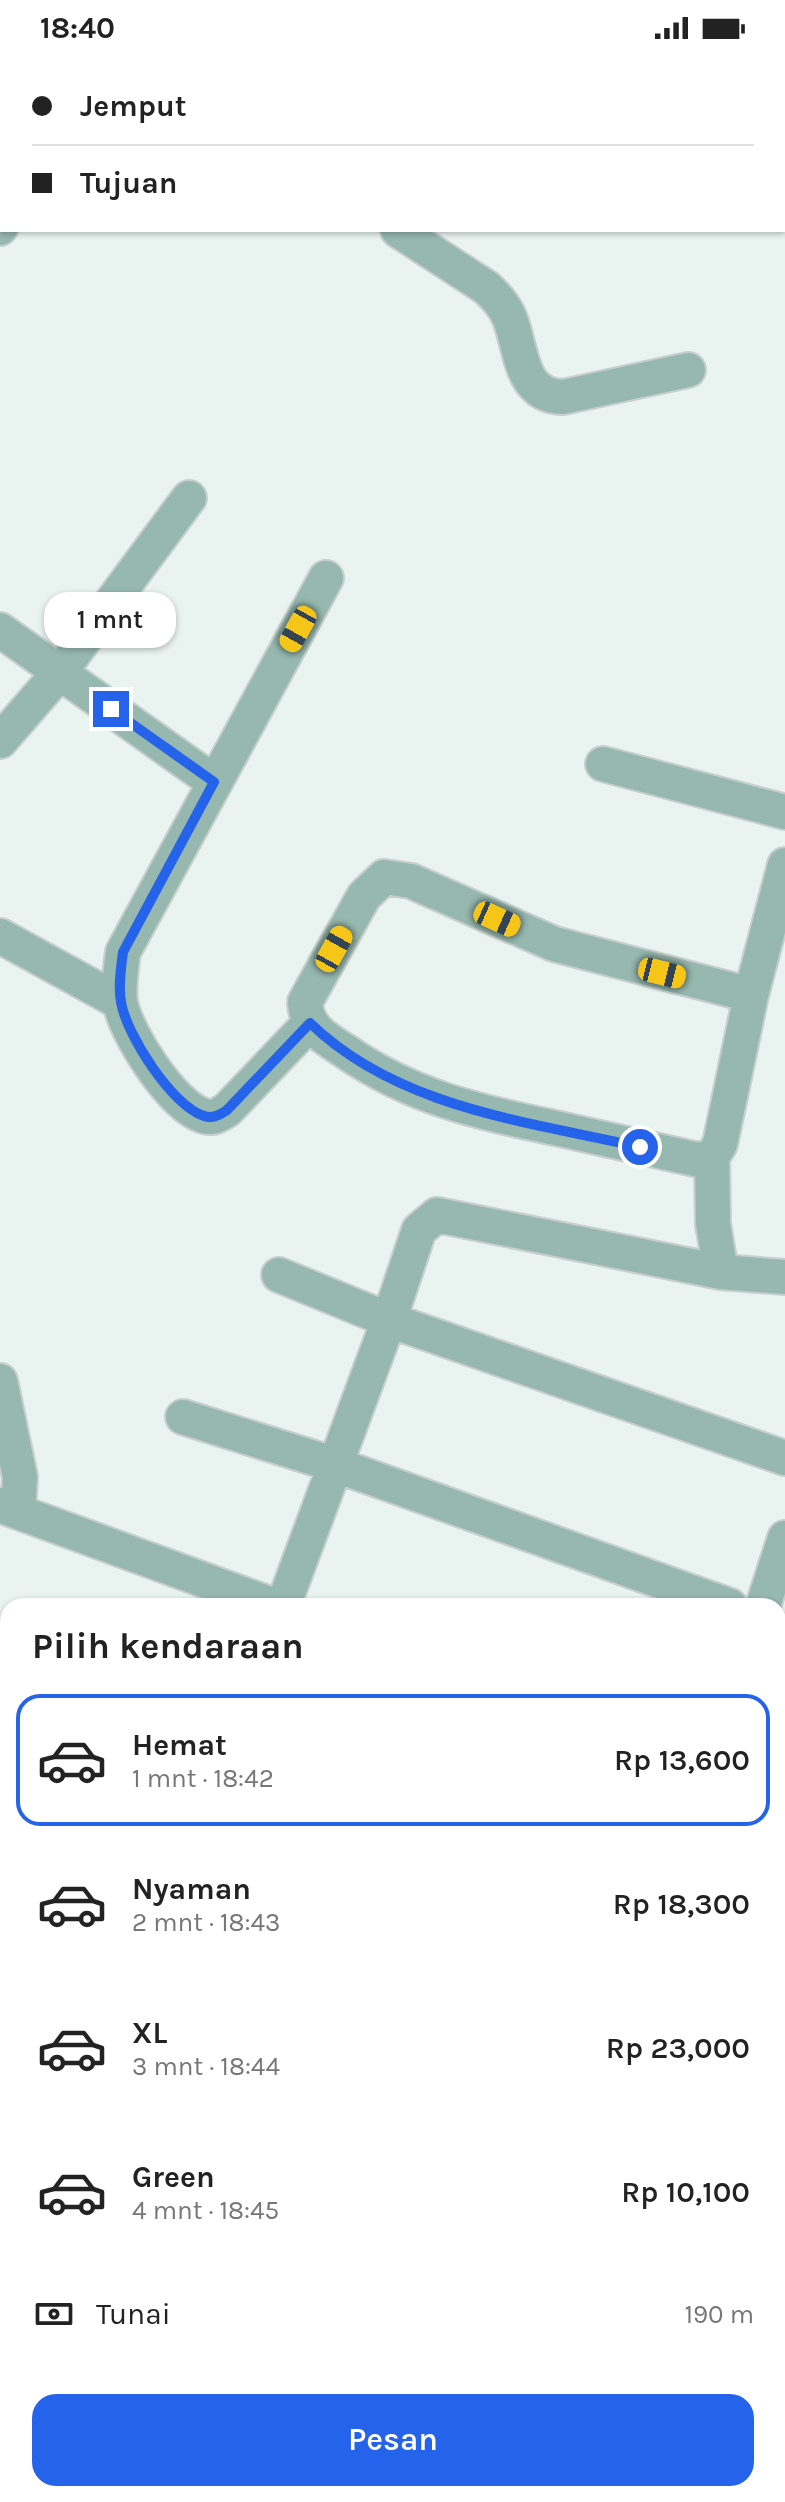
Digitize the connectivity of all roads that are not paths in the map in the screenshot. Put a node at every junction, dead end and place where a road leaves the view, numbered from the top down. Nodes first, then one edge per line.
1 (401, 232) edge
2 (688, 370) dead end
3 (189, 498) dead end
4 (326, 578) dead end
5 (0, 630) edge
6 (60, 672) junction
7 (0, 741) edge
8 (603, 764) dead end
9 (214, 782) junction
10 (785, 812) edge
11 (785, 865) edge
12 (0, 936) edge
13 (751, 995) junction
14 (120, 1002) junction
15 (310, 1023) junction
16 (712, 1157) junction
17 (721, 1272) junction
18 (279, 1275) dead end
19 (785, 1277) edge
20 (389, 1320) junction
21 (0, 1381) edge
22 (183, 1417) dead end
23 (785, 1458) edge
24 (336, 1465) junction
25 (9, 1509) edge
26 (785, 1538) edge
27 (253, 1598) edge
28 (286, 1598) edge
29 (708, 1598) edge
30 (766, 1598) edge

1 - 2 street
3 - 6 street
4 - 9 street
5 - 6 street
6 - 7 street
6 - 9 street
8 - 10 street
9 - 14 street
11 - 13 street
12 - 14 street
13 - 15 street
13 - 16 street
14 - 15 street
15 - 16 street
16 - 17 street
17 - 19 street
17 - 20 street
18 - 20 street
20 - 23 street
20 - 24 street
21 - 25 street
22 - 24 street
24 - 28 street
24 - 29 street
25 - 27 street
26 - 30 street

